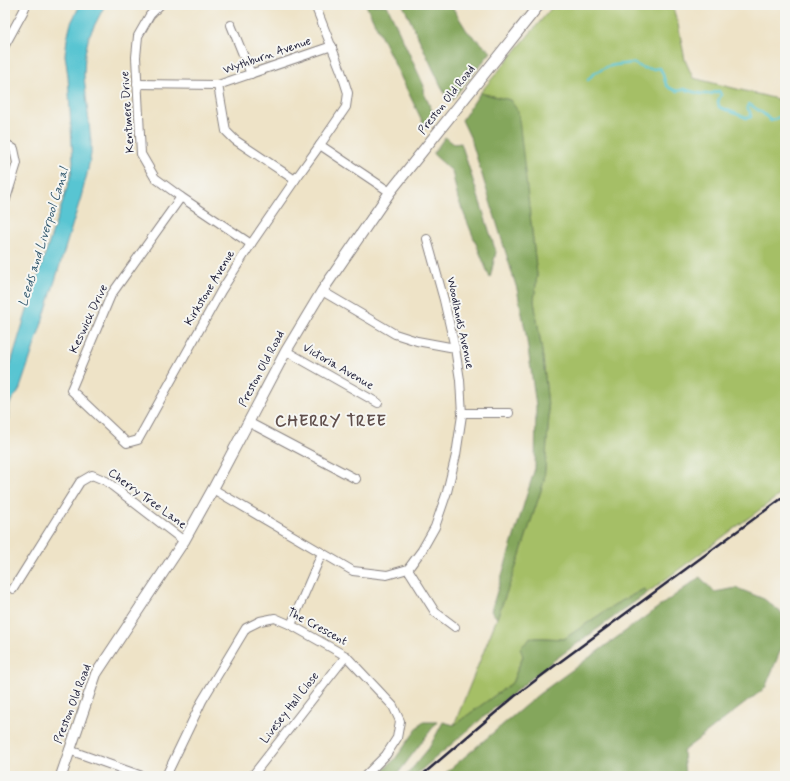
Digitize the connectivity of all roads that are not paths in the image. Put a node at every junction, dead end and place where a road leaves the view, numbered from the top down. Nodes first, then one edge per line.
1 (26, 5) edge
2 (160, 5) edge
3 (315, 5) edge
4 (539, 5) edge
5 (231, 25) dead end
6 (5, 45) edge
7 (332, 46) junction
8 (250, 74) junction
9 (137, 84) junction
10 (218, 85) junction
11 (5, 143) edge
12 (320, 145) junction
13 (295, 180) junction
14 (390, 192) junction
15 (181, 198) junction
16 (5, 202) edge
17 (427, 239) dead end
18 (251, 244) junction
19 (322, 291) junction
20 (455, 348) junction
21 (286, 351) junction
22 (378, 403) dead end
23 (462, 413) junction
24 (509, 413) dead end
25 (248, 422) junction
26 (127, 443) joint
27 (356, 480) dead end
28 (213, 489) junction
29 (184, 541) junction
30 (322, 553) junction
31 (408, 569) junction
32 (13, 589) dead end
33 (291, 625) junction
34 (456, 627) dead end
35 (346, 656) junction
36 (69, 750) junction
37 (253, 775) edge
38 (61, 776) edge
39 (142, 776) edge
40 (166, 776) edge
41 (364, 776) edge

1 - 6 street
2 - 9 street, Kentmere Drive
3 - 7 street
4 - 14 main road, Preston Old Road
5 - 8 street
7 - 8 street, Wythburn Avenue
7 - 12 street
8 - 10 street, Wythburn Avenue
9 - 10 street, Wythburn Avenue
9 - 15 street, Kentmere Drive
10 - 13 street
11 - 16 street
12 - 13 street, Kirkstone Avenue
12 - 14 street
13 - 18 street, Kirkstone Avenue
14 - 19 main road, Preston Old Road
15 - 18 street, Kentmere Drive
15 - 26 street, Keswick Drive
17 - 20 street, Woodlands Avenue
18 - 26 street, Kirkstone Avenue
19 - 20 street
19 - 21 main road, Preston Old Road
20 - 23 street, Woodlands Avenue
21 - 22 street, Victoria Avenue
21 - 25 main road, Preston Old Road
23 - 24 street
23 - 31 street, Woodlands Avenue
25 - 27 street
25 - 28 main road, Preston Old Road
28 - 29 main road, Preston Old Road
28 - 30 street
29 - 32 street, Cherry Tree Lane
29 - 36 main road, Preston Old Road
30 - 31 street
30 - 33 street
31 - 34 street
33 - 35 street, The Crescent
33 - 40 street, The Crescent
35 - 37 street, Livesey Hall Close
35 - 41 street, The Crescent
36 - 38 main road, Preston Old Road
36 - 39 street

